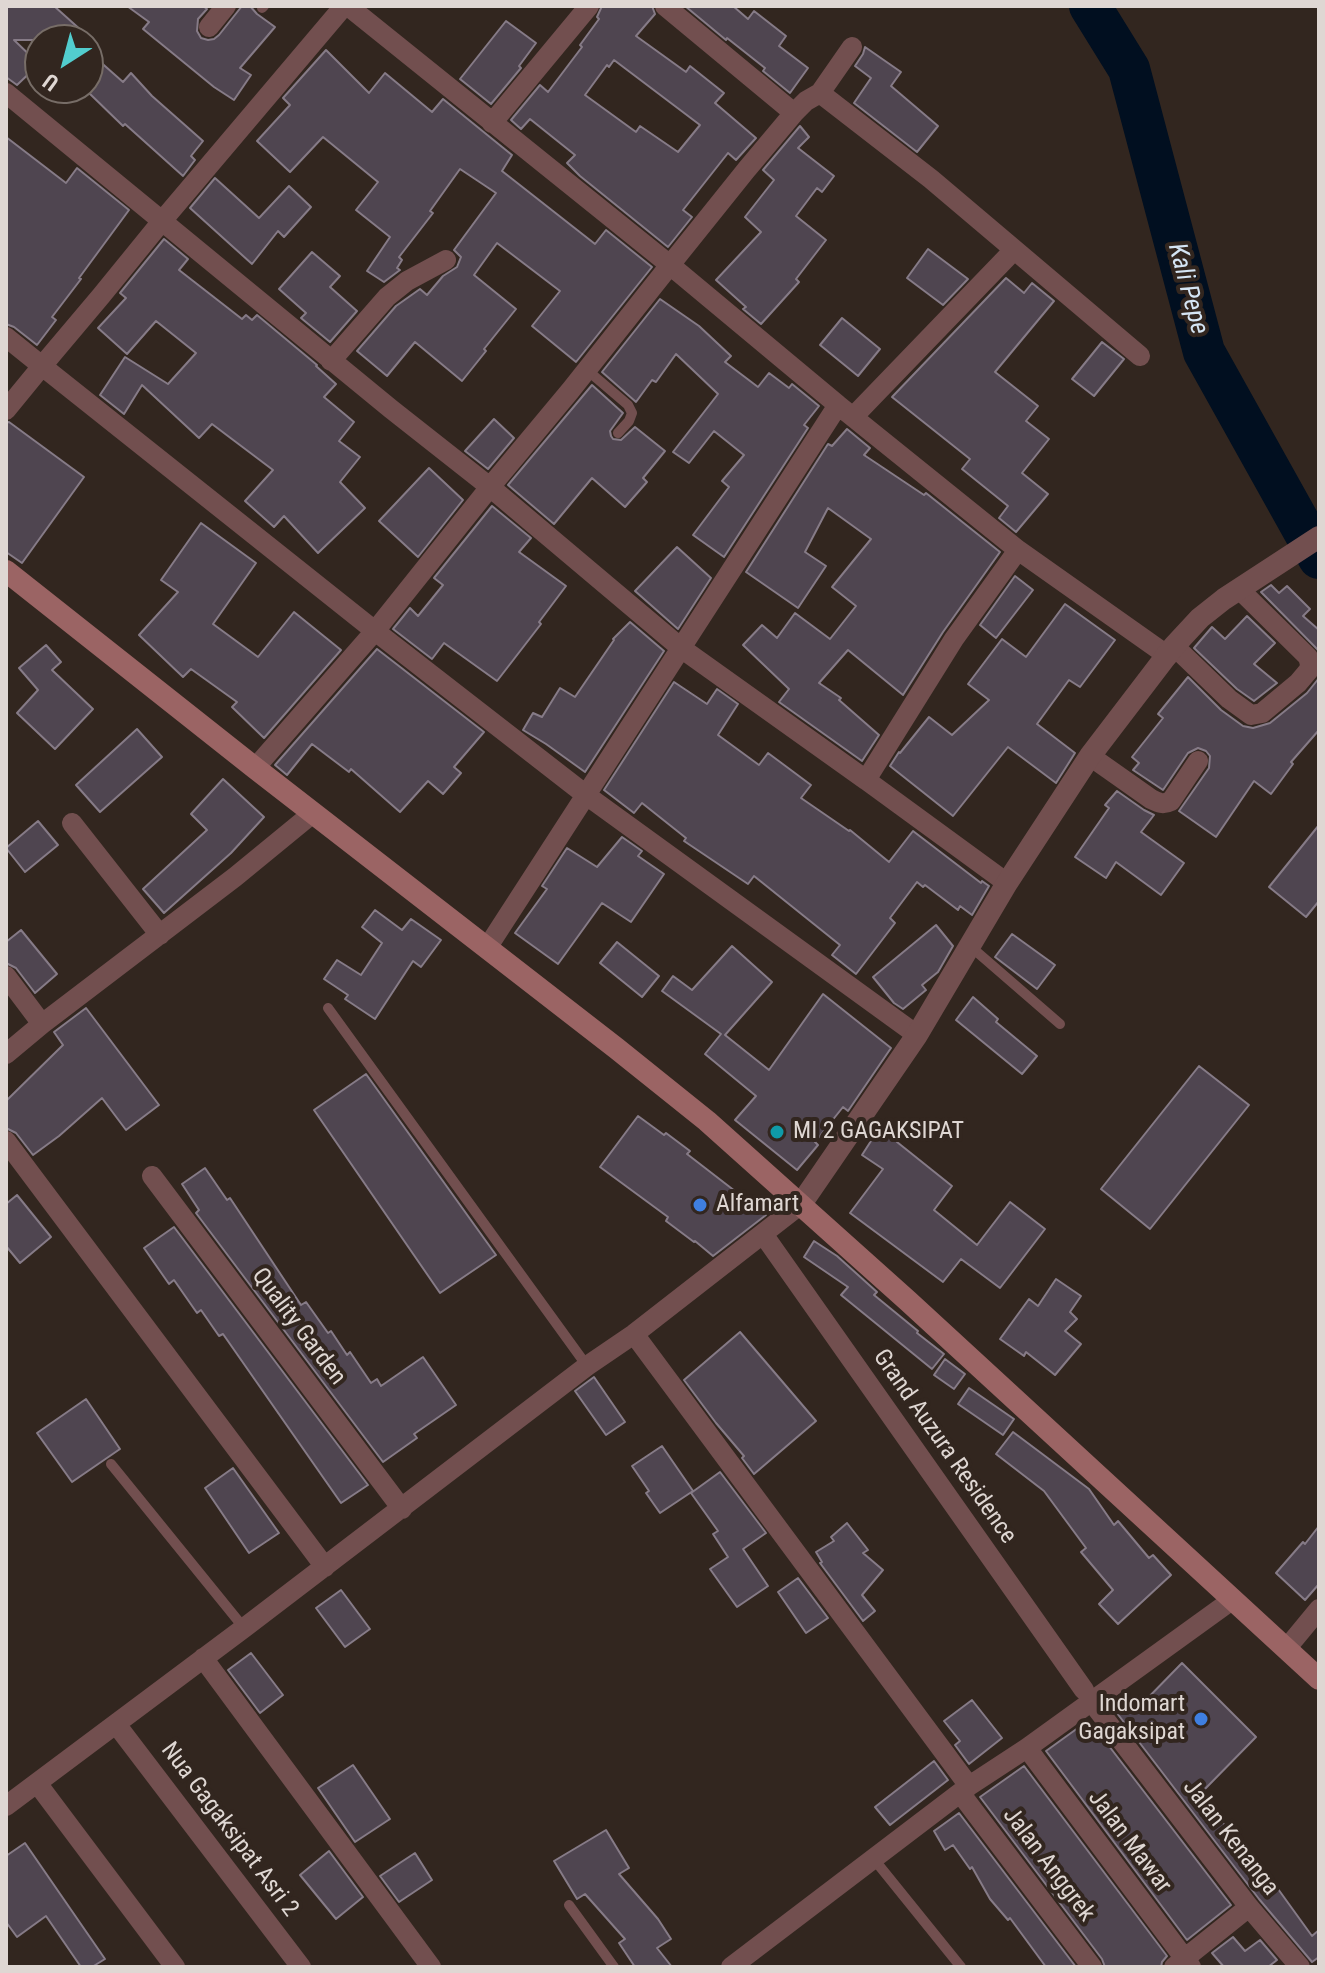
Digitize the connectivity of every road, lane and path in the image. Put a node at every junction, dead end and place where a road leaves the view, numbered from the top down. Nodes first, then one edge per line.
1 (226, 6) edge
2 (346, 6) edge
3 (589, 6) edge
4 (665, 6) edge
5 (209, 27) dead end
6 (852, 47) dead end
7 (6, 93) edge
8 (820, 93) junction
9 (794, 113) junction
10 (492, 123) junction
11 (162, 221) junction
12 (1014, 250) junction
13 (446, 260) dead end
14 (670, 265) junction
15 (6, 337) edge
16 (1140, 356) dead end
17 (331, 361) junction
18 (42, 366) junction
19 (587, 370) junction
20 (6, 410) edge
21 (845, 411) junction
22 (618, 433) dead end
23 (490, 487) junction
24 (1319, 537) edge
25 (1018, 550) junction
26 (6, 571) edge
27 (1239, 589) junction
28 (375, 631) junction
29 (681, 648) junction
30 (1171, 651) junction
31 (1090, 756) junction
32 (1198, 761) dead end
33 (255, 768) junction
34 (866, 780) junction
35 (586, 795) junction
36 (313, 813) junction
37 (72, 823) dead end
38 (1007, 883) junction
39 (160, 935) junction
40 (970, 946) junction
41 (487, 948) junction
42 (6, 976) edge
43 (328, 1008) dead end
44 (42, 1024) junction
45 (1060, 1024) dead end
46 (917, 1035) junction
47 (6, 1054) edge
48 (6, 1141) edge
49 (152, 1176) dead end
50 (801, 1204) junction
51 (763, 1234) junction
52 (634, 1334) junction
53 (587, 1366) junction
54 (111, 1464) dead end
55 (402, 1509) junction
56 (325, 1567) junction
57 (1232, 1600) junction
58 (1319, 1609) edge
59 (244, 1628) junction
60 (1286, 1649) junction
61 (203, 1658) junction
62 (1319, 1679) edge
63 (1088, 1696) junction
64 (116, 1724) junction
65 (1027, 1748) junction
66 (37, 1783) junction
67 (965, 1790) junction
68 (6, 1806) edge
69 (873, 1858) junction
70 (569, 1905) dead end
71 (1249, 1907) junction
72 (1183, 1964) edge
73 (175, 1967) edge
74 (301, 1967) edge
75 (431, 1967) edge
76 (614, 1967) edge
77 (731, 1967) edge
78 (961, 1967) edge
79 (1092, 1967) edge
80 (1300, 1967) edge

1 - 5 street
2 - 10 street
2 - 11 street
3 - 10 street
4 - 9 street
6 - 8 street
7 - 11 street
8 - 9 street
8 - 12 street
9 - 14 street
10 - 14 street
11 - 17 street
11 - 18 street
12 - 16 street
12 - 21 street
13 - 17 street
14 - 19 street
14 - 21 street
15 - 18 street
17 - 23 street
18 - 20 street
18 - 28 street
19 - 22 lane
19 - 23 street
21 - 25 street
21 - 29 street
23 - 28 street
23 - 29 street
24 - 27 street
25 - 30 street
25 - 34 street
26 - 33 main road
27 - 30 street
27 - 30 street
28 - 33 street
28 - 35 street
29 - 34 street
29 - 35 street
30 - 31 street
31 - 32 street
31 - 38 street
33 - 36 main road
34 - 38 street
35 - 41 street
35 - 46 street
36 - 39 street
36 - 41 main road
37 - 39 street
38 - 40 street
39 - 44 street
40 - 45 lane
40 - 46 street
41 - 50 main road
42 - 44 street
43 - 53 lane
44 - 47 street
46 - 50 street
48 - 56 street
49 - 55 street, Quality Garden
50 - 51 street
50 - 57 main road
51 - 52 street
51 - 63 street, Grand Auzura Residence
52 - 53 street
52 - 67 street, Jalan Anggrek
53 - 55 street
54 - 59 lane
55 - 56 street
56 - 59 street
57 - 60 main road
57 - 63 street
58 - 60 street
59 - 61 street
60 - 62 main road
61 - 64 street
61 - 75 street
63 - 65 street
63 - 71 street, Jalan Kenanga
64 - 66 street
64 - 74 street, Nua Gagaksipat Asri 2
65 - 67 street
65 - 72 street, Jalan Mawar
66 - 68 street
66 - 73 street
67 - 69 street
67 - 79 street, Jalan Anggrek
69 - 77 street
69 - 78 lane
70 - 76 lane
71 - 72 street
71 - 80 street, Jalan Kenanga

